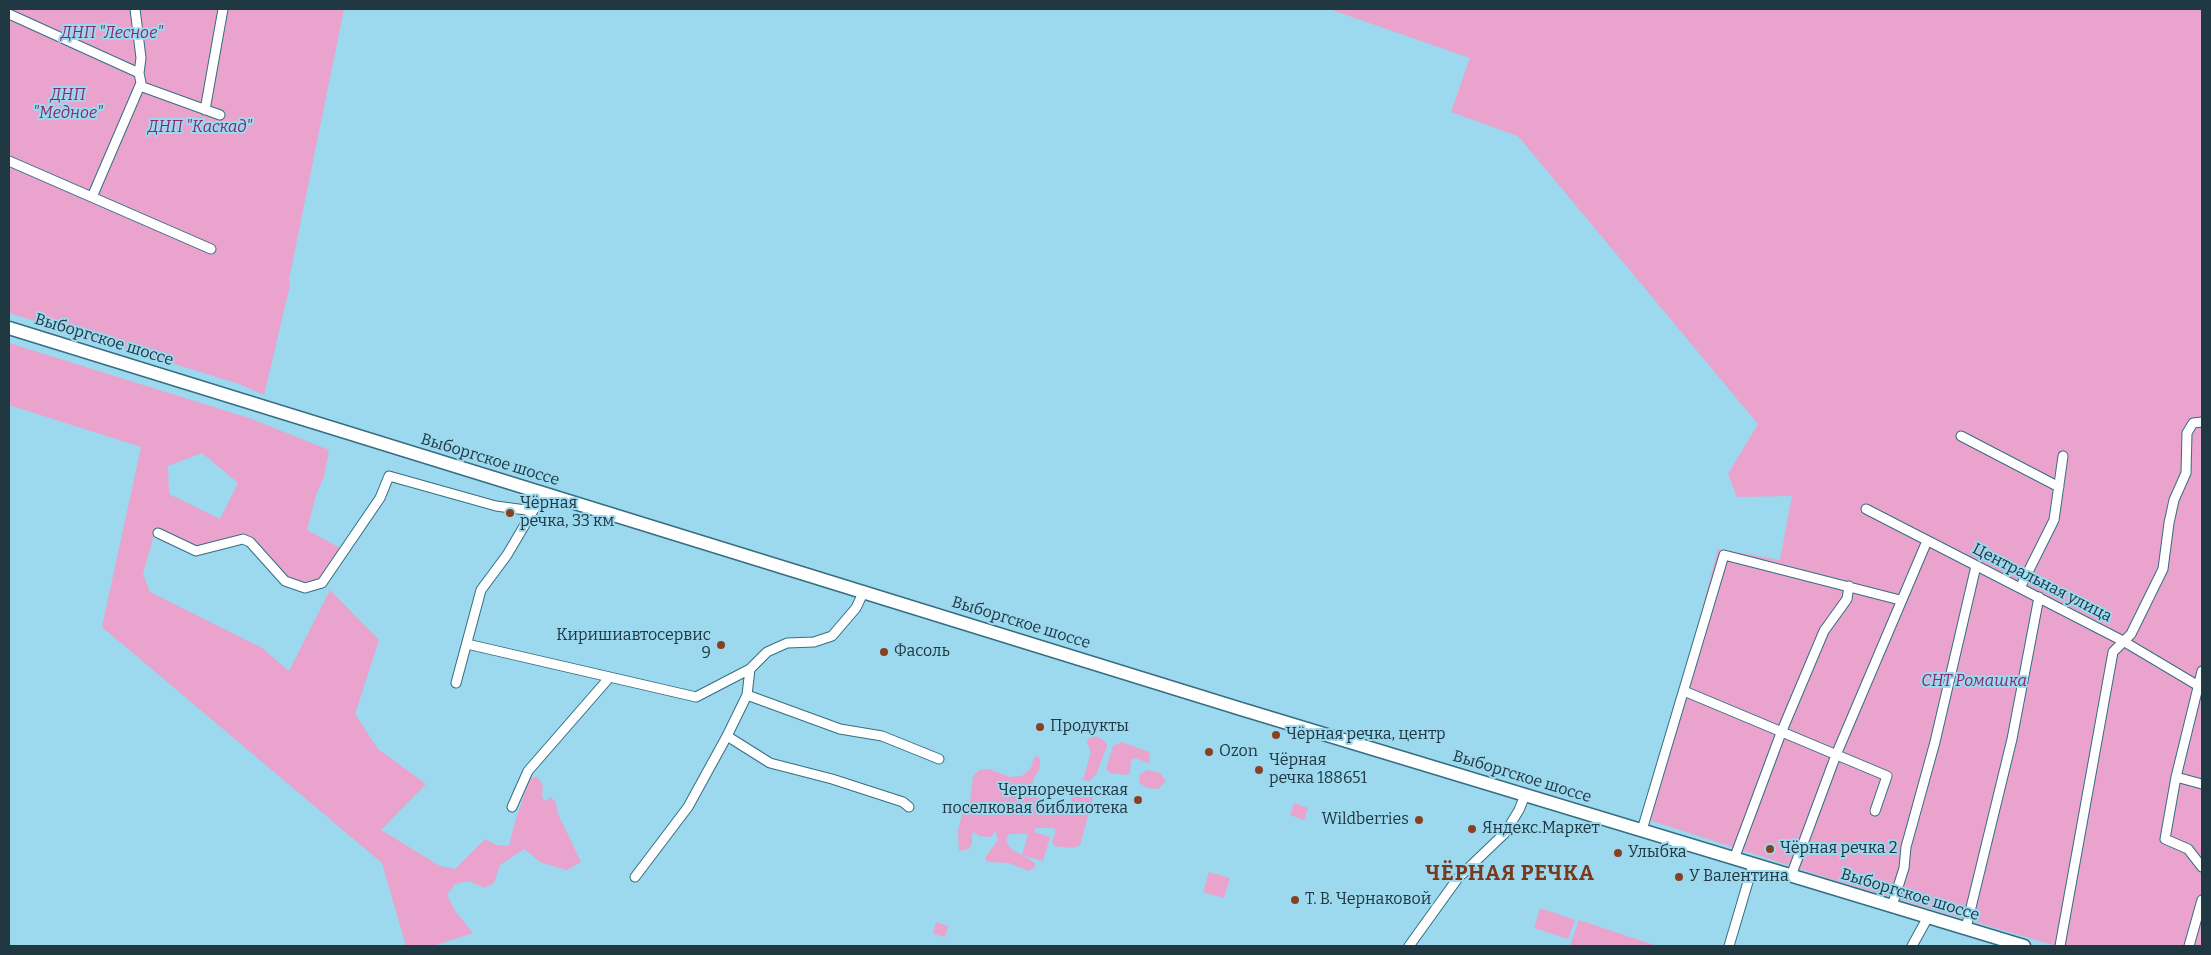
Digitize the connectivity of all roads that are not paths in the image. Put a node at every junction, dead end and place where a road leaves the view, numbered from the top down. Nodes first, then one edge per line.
1 (136, 9) edge
2 (223, 9) edge
3 (9, 14) edge
4 (139, 73) junction
5 (140, 86) junction
6 (205, 110) junction
7 (220, 115) dead end
8 (9, 160) edge
9 (92, 196) junction
10 (211, 249) dead end
11 (9, 328) edge
12 (2202, 422) edge
13 (1961, 436) dead end
14 (2063, 456) dead end
15 (2059, 487) junction
16 (544, 494) junction
17 (1866, 509) dead end
18 (533, 511) junction
19 (158, 533) dead end
20 (1926, 541) junction
21 (1976, 566) junction
22 (1849, 586) junction
23 (2020, 588) junction
24 (864, 591) junction
25 (2039, 597) junction
26 (1900, 600) junction
27 (2123, 641) junction
28 (467, 644) junction
29 (750, 669) junction
30 (2202, 671) edge
31 (609, 678) junction
32 (456, 683) dead end
33 (2200, 687) edge
34 (1684, 691) junction
35 (747, 695) junction
36 (1782, 733) junction
37 (727, 736) junction
38 (1836, 755) junction
39 (939, 759) dead end
40 (2176, 777) junction
41 (2202, 784) edge
42 (1525, 795) junction
43 (512, 807) dead end
44 (908, 807) dead end
45 (1875, 811) dead end
46 (1642, 830) junction
47 (1734, 859) junction
48 (1753, 865) junction
49 (2202, 867) edge
50 (1791, 876) junction
51 (635, 877) dead end
52 (2202, 900) edge
53 (1892, 906) junction
54 (1928, 917) junction
55 (1966, 928) junction
56 (1410, 946) edge
57 (1729, 946) edge
58 (1912, 946) edge
59 (2024, 946) edge
60 (2060, 946) edge
61 (2189, 946) edge

1 - 4 street
2 - 6 street
3 - 4 street
4 - 5 street
5 - 6 street
5 - 9 street
6 - 7 street
8 - 9 street
9 - 10 street
11 - 16 main road, Выборгское шоссе
12 - 27 street
13 - 15 street
14 - 15 street
15 - 23 street
16 - 18 street
16 - 24 main road, Выборгское шоссе
17 - 20 street, Центральная улица
18 - 19 street
18 - 28 street
20 - 21 street, Центральная улица
20 - 26 street
21 - 23 street, Центральная улица
21 - 53 street
22 - 26 street
22 - 34 street
22 - 36 street
23 - 25 street, Центральная улица
24 - 29 street
24 - 42 main road, Выборгское шоссе
25 - 27 street, Центральная улица
25 - 55 street
26 - 38 street
27 - 33 street, Центральная улица
27 - 60 street
28 - 31 street
28 - 32 street
29 - 31 street
29 - 35 street
30 - 33 street
31 - 43 street
33 - 40 street
34 - 36 street
34 - 46 street
35 - 37 street
35 - 39 street
36 - 38 street
36 - 47 street
37 - 44 street
37 - 51 street
38 - 45 street
38 - 50 street
40 - 41 street
40 - 49 street
42 - 46 main road, Выборгское шоссе
42 - 56 street
46 - 47 main road, Выборгское шоссе
47 - 48 main road, Выборгское шоссе
48 - 50 main road, Выборгское шоссе
48 - 57 street
50 - 53 main road, Выборгское шоссе
52 - 61 street
53 - 54 main road, Выборгское шоссе
54 - 55 main road, Выборгское шоссе
54 - 58 street
55 - 59 main road, Выборгское шоссе

